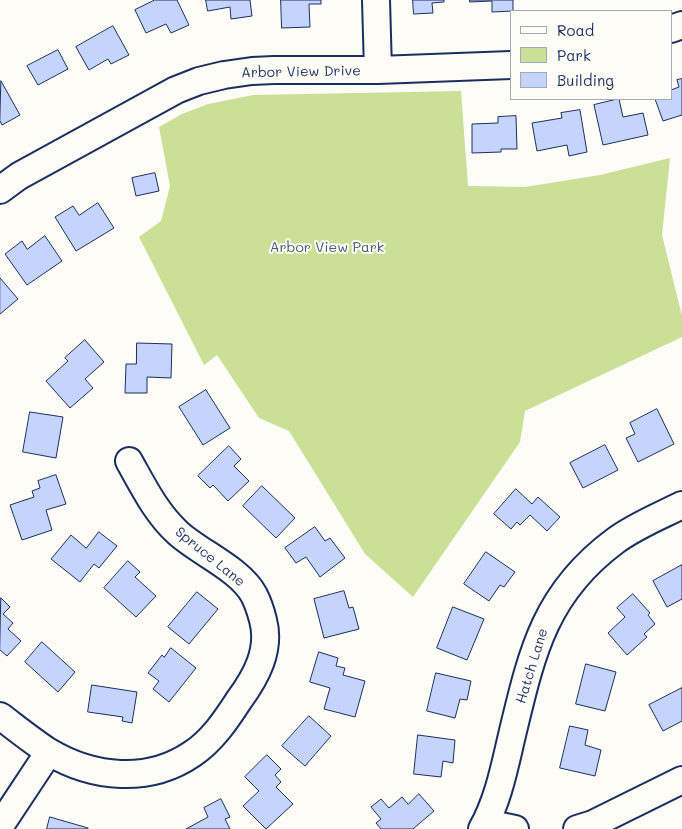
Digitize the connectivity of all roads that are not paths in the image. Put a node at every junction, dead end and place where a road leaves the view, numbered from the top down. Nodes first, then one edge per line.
1 (376, 0) edge
2 (510, 65) edge
3 (378, 70) junction
4 (0, 190) edge
5 (129, 461) dead end
6 (682, 505) edge
7 (0, 716) edge
8 (50, 752) junction
9 (682, 780) edge
10 (0, 826) edge
11 (484, 826) edge
12 (515, 829) edge
13 (577, 829) edge

1 - 3 street
2 - 3 street, Arbor View Drive
3 - 4 street, Arbor View Drive
5 - 8 street, Spruce Lane
6 - 11 street, Hatch Lane
7 - 8 street, Spruce Lane
8 - 10 street
9 - 13 street
11 - 12 street

